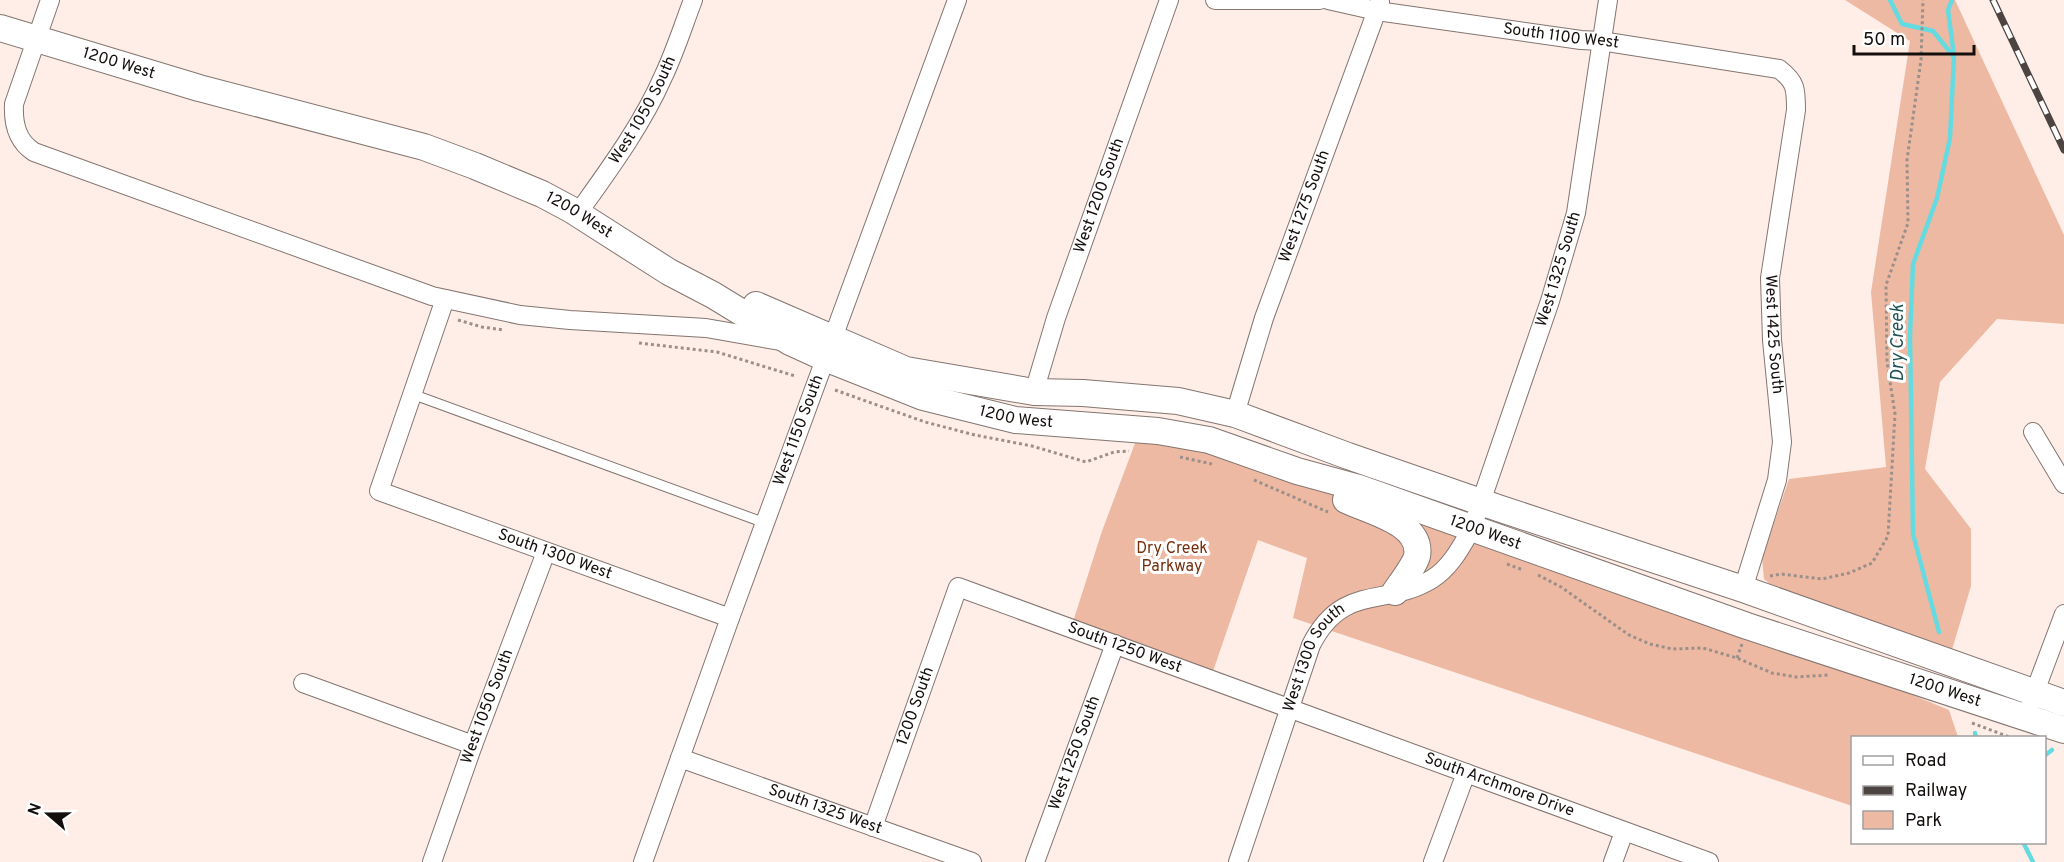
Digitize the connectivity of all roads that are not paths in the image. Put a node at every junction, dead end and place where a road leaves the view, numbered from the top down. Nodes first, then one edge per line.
1 (50, 0) edge
2 (693, 0) edge
3 (957, 0) edge
4 (1169, 0) edge
5 (1215, 0) edge
6 (1277, 0) edge
7 (1320, 0) edge
8 (1328, 0) edge
9 (1608, 0) edge
10 (1379, 6) edge
11 (0, 17) edge
12 (0, 28) edge
13 (38, 34) junction
14 (1601, 41) junction
15 (1791, 78) joint
16 (580, 210) junction
17 (445, 299) junction
18 (790, 342) junction
19 (829, 348) junction
20 (1034, 392) junction
21 (412, 394) junction
22 (1235, 414) junction
23 (2033, 432) dead end
24 (1297, 471) junction
25 (2064, 484) edge
26 (1480, 502) junction
27 (765, 523) junction
28 (1472, 528) junction
29 (546, 552) junction
30 (958, 587) joint
31 (1743, 589) junction
32 (1395, 592) junction
33 (2064, 614) edge
34 (730, 618) junction
35 (1115, 644) junction
36 (303, 683) dead end
37 (2035, 692) junction
38 (2064, 703) edge
39 (1289, 709) junction
40 (2019, 727) edge
41 (2064, 730) edge
42 (473, 745) junction
43 (680, 758) junction
44 (1466, 773) junction
45 (873, 826) junction
46 (1624, 832) junction
47 (432, 862) edge
48 (643, 862) edge
49 (972, 862) edge
50 (1035, 862) edge
51 (1238, 862) edge
52 (1433, 862) edge
53 (1613, 862) edge
54 (1709, 862) edge

1 - 13 street
2 - 16 street, West 1050 South
3 - 19 street, West 1150 South
4 - 20 street, West 1200 South
5 - 6 street
6 - 7 street
8 - 10 street, South 1100 West
9 - 14 street, West 1325 South
10 - 14 street, South 1100 West
10 - 22 street, West 1275 South
11 - 13 street, 1200 West
12 - 13 street, 1200 West
13 - 16 street, 1200 West
13 - 17 street
14 - 15 street, South 1100 West
14 - 26 street, West 1325 South
15 - 31 street, West 1425 South
16 - 18 street, 1200 West
16 - 19 street, 1200 West
17 - 18 street
17 - 21 street
18 - 19 street, 1200 West
19 - 20 street, 1200 West
19 - 24 street, 1200 West
19 - 27 street, West 1150 South
20 - 22 street, 1200 West
21 - 27 lane
21 - 29 street, South 1300 West
22 - 26 street, 1200 West
23 - 25 street
24 - 28 street, 1200 West
24 - 32 street
26 - 28 street, West 1325 South
26 - 31 street, 1200 West
27 - 34 street, West 1150 South
28 - 32 street, West 1300 South
28 - 40 street, 1200 West
29 - 34 street, South 1300 West
29 - 42 street, West 1050 South
30 - 35 street, South 1250 West
30 - 45 street, 1200 South
31 - 37 street, 1200 West
32 - 39 street, West 1300 South
33 - 37 street
34 - 43 street, West 1150 South
35 - 39 street, South 1250 West
35 - 50 street, West 1250 South
36 - 42 street
37 - 38 street, 1200 West
37 - 40 street
39 - 44 street, South Archmore Drive
39 - 51 street, West 1300 South
40 - 41 street, 1200 West
42 - 47 street, West 1050 South
43 - 45 street, South 1325 West
43 - 48 street, West 1150 South
44 - 46 street, South Archmore Drive
44 - 52 street
45 - 49 street, South 1325 West
46 - 53 street
46 - 54 street, South Archmore Drive

